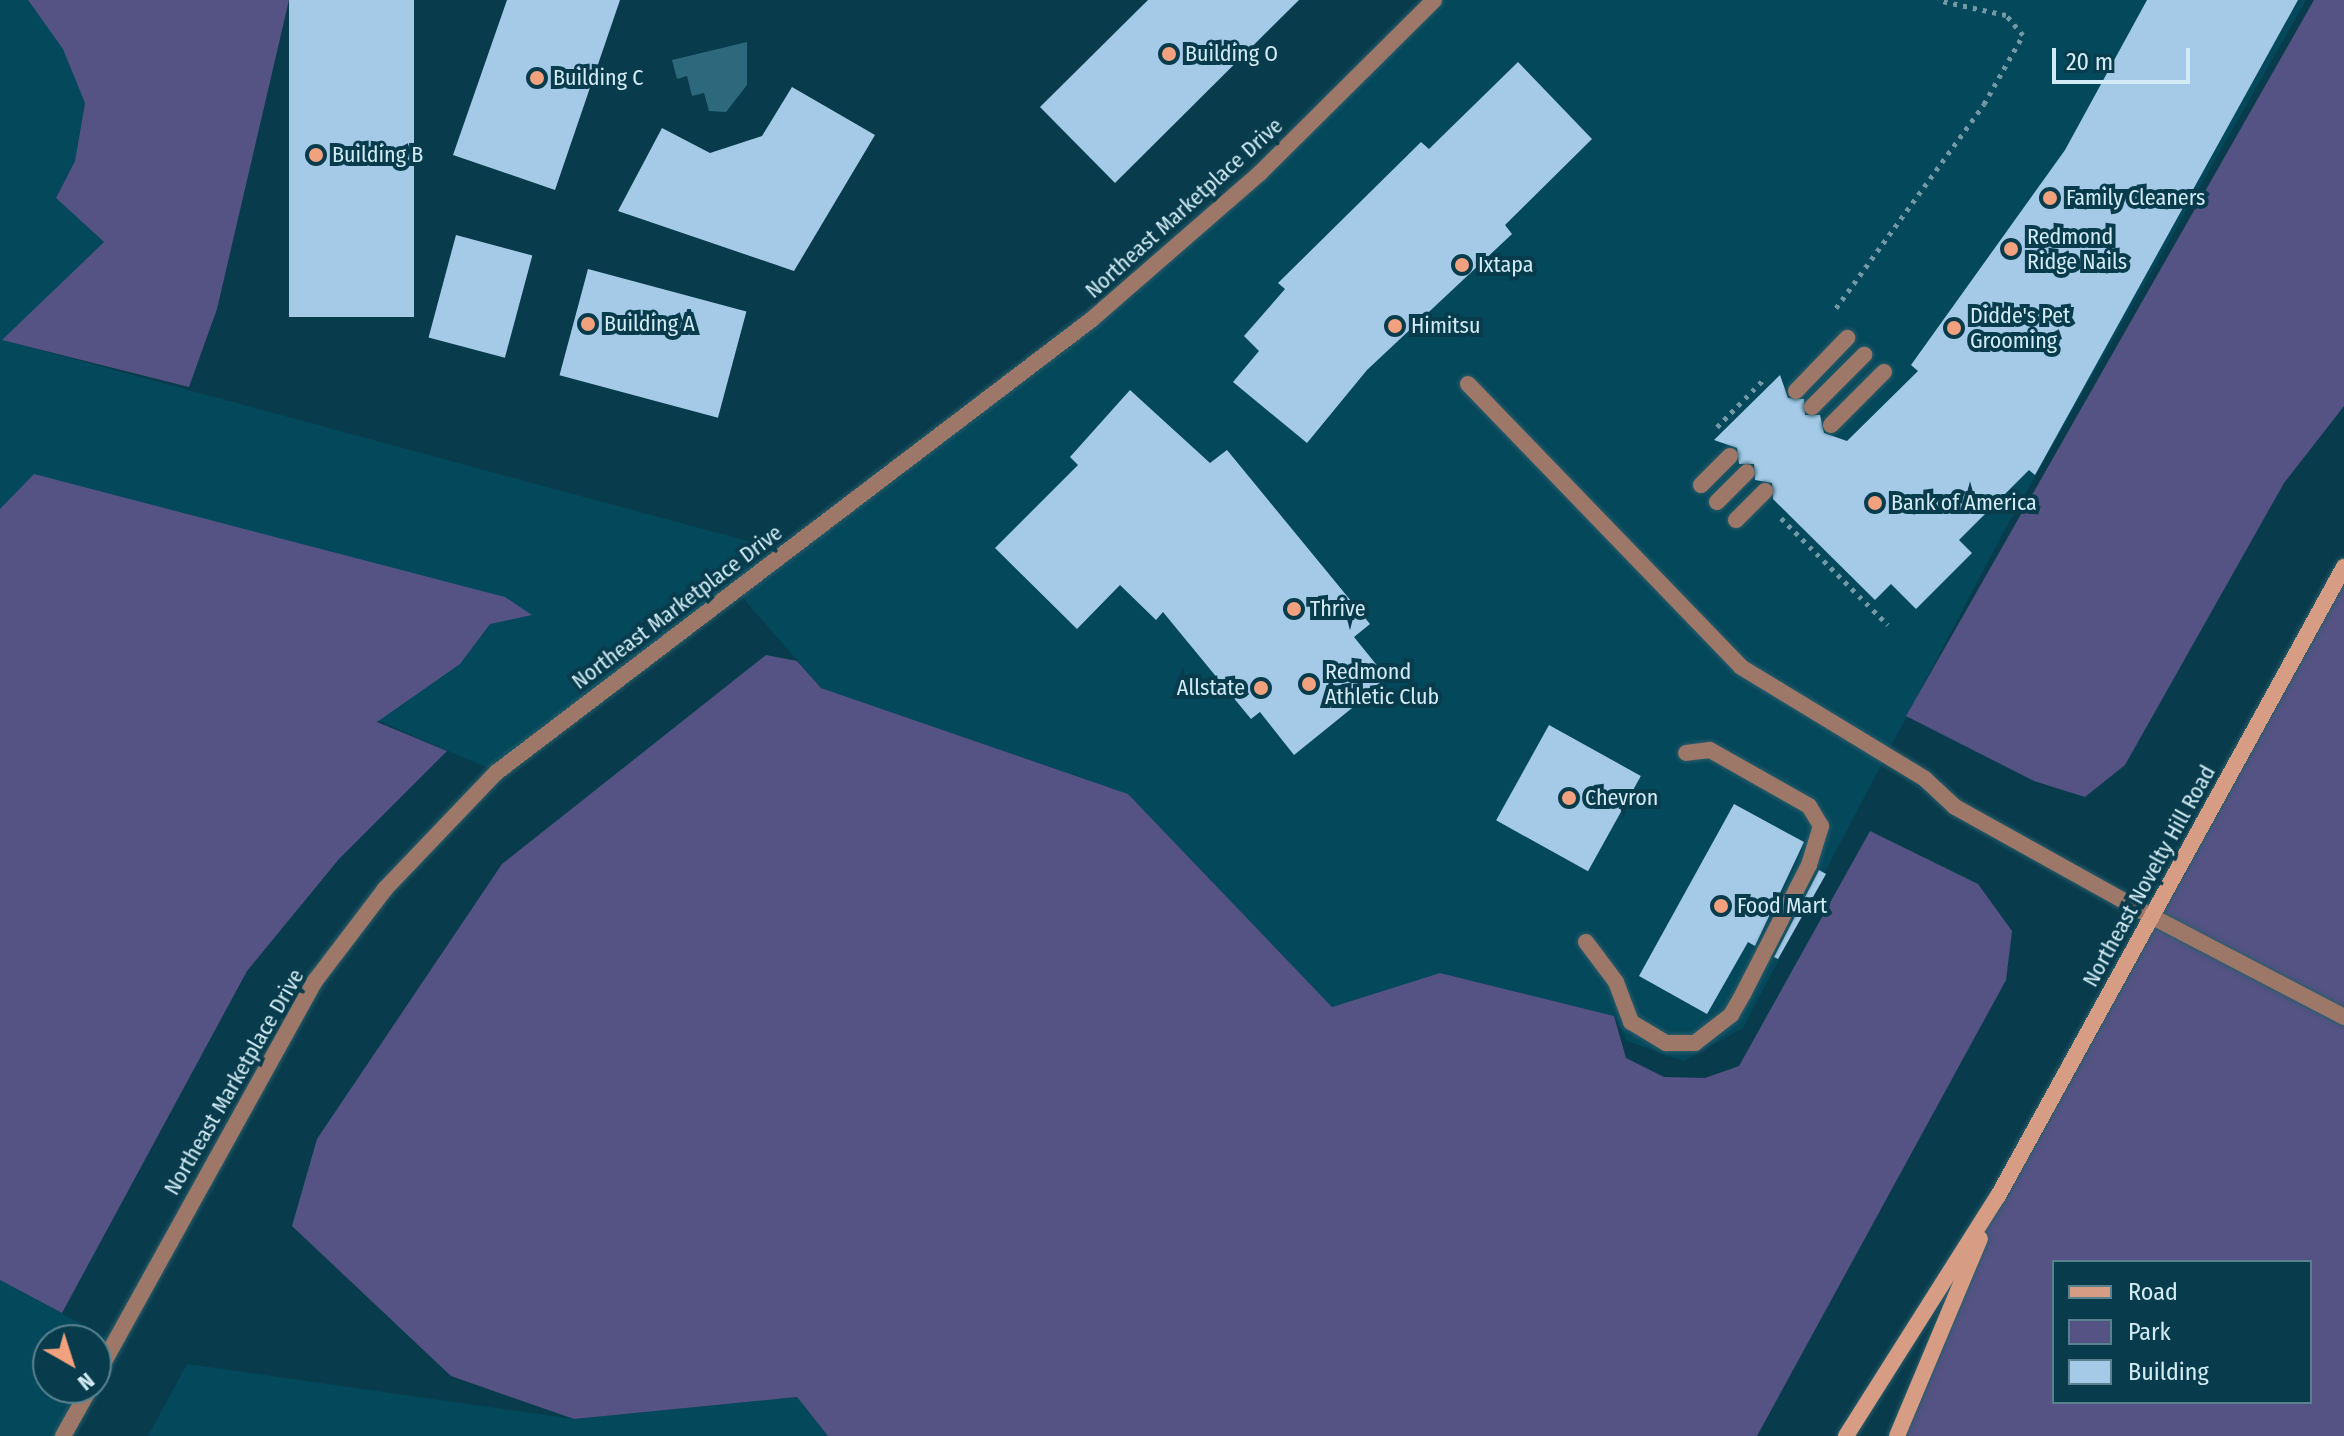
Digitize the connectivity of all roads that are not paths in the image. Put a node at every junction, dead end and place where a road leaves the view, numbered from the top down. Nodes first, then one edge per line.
1 (1434, 0) edge
2 (1847, 338) dead end
3 (1864, 355) dead end
4 (1884, 372) dead end
5 (1468, 384) dead end
6 (1796, 391) dead end
7 (1812, 407) dead end
8 (1831, 425) dead end
9 (1727, 459) road end
10 (1747, 472) dead end
11 (1701, 485) dead end
12 (1762, 494) road end
13 (1717, 502) dead end
14 (1736, 520) dead end
15 (2342, 572) edge
16 (1686, 753) dead end
17 (2151, 916) junction
18 (1586, 942) dead end
19 (2344, 1017) edge
20 (1998, 1196) junction
21 (112, 1347) edge
22 (81, 1404) edge
23 (63, 1436) edge
24 (1846, 1436) edge
25 (1897, 1436) edge

1 - 21 street, Northeast Marketplace Drive
2 - 6 street
3 - 7 street
4 - 8 street
5 - 17 street
9 - 11 street
10 - 13 street
12 - 14 street
15 - 17 main road, Northeast Novelty Hill Road
16 - 18 street
17 - 19 street
17 - 20 main road, Northeast Novelty Hill Road
20 - 24 main road, Northeast Novelty Hill Road
20 - 25 main road, Northeast Novelty Hill Road
22 - 23 street

